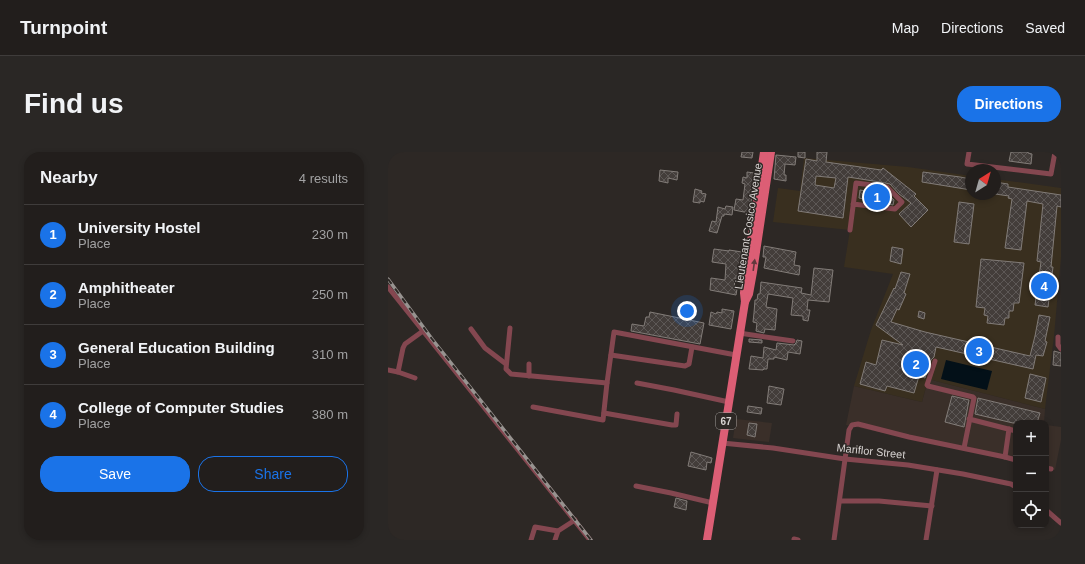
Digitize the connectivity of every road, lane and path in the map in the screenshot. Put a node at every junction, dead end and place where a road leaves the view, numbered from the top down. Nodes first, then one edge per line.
1 (764, 152) edge
2 (771, 152) edge
3 (969, 152) edge
4 (1055, 152) edge
5 (853, 204) junction
6 (850, 230) dead end
7 (388, 287) edge
8 (744, 302) junction
9 (510, 328) dead end
10 (471, 330) dead end
11 (423, 331) junction
12 (740, 333) junction
13 (1058, 337) dead end
14 (794, 340) dead end
15 (692, 347) junction
16 (1061, 349) edge
17 (611, 355) junction
18 (736, 356) junction
19 (935, 361) dead end
20 (506, 364) junction
21 (529, 364) dead end
22 (388, 370) edge
23 (398, 372) junction
24 (529, 376) junction
25 (415, 378) dead end
26 (607, 383) junction
27 (637, 383) dead end
28 (728, 402) junction
29 (533, 407) dead end
30 (604, 413) junction
31 (677, 414) dead end
32 (969, 419) junction
33 (1009, 429) junction
34 (1013, 430) edge
35 (722, 444) junction
36 (964, 448) junction
37 (1005, 457) junction
38 (845, 459) junction
39 (1013, 459) edge
40 (937, 470) junction
41 (1013, 485) edge
42 (636, 486) dead end
43 (840, 501) junction
44 (713, 503) junction
45 (932, 506) junction
46 (1049, 513) edge
47 (575, 520) junction
48 (1061, 523) edge
49 (558, 531) junction
50 (531, 540) edge
51 (556, 540) edge
52 (590, 540) edge
53 (707, 540) edge
54 (794, 540) edge
55 (798, 540) edge
56 (834, 540) edge
57 (926, 540) edge

1 - 8 main road, Lieutenant Cosico Avenue / 67
8 -> 2 main road, Lieutenant Cosico Avenue / 67
3 - 4 street
5 - 5 street
5 - 6 street
7 - 11 street
8 - 12 main road, Lieutenant Cosico Avenue / 67
9 - 20 street
10 - 20 street
11 - 23 street
11 - 47 street
12 - 14 street
12 - 18 main road, Lieutenant Cosico Avenue / 67
13 - 16 street
15 - 17 street
15 - 17 street
15 - 18 street
17 - 26 street
18 - 28 main road, Lieutenant Cosico Avenue / 67
19 - 32 street
20 - 24 street
21 - 24 street
22 - 23 street
23 - 25 street
24 - 26 street
26 - 30 street
27 - 28 street
28 - 35 main road, Lieutenant Cosico Avenue / 67
29 - 30 street
30 - 31 street
32 - 33 street
32 - 36 street
33 - 34 street
33 - 37 street
35 - 38 street, Mariflor Street
35 - 44 main road, Lieutenant Cosico Avenue / 67
36 - 37 street
36 - 38 street
37 - 39 street
38 - 40 street, Mariflor Street
38 - 43 street
40 - 41 street, Mariflor Street
40 - 45 street
42 - 44 street
43 - 45 street
43 - 56 street
44 - 53 main road, Lieutenant Cosico Avenue / 67
45 - 57 street
46 - 48 street
47 - 49 street
47 - 52 street
49 - 50 street
49 - 51 street
54 - 55 street

